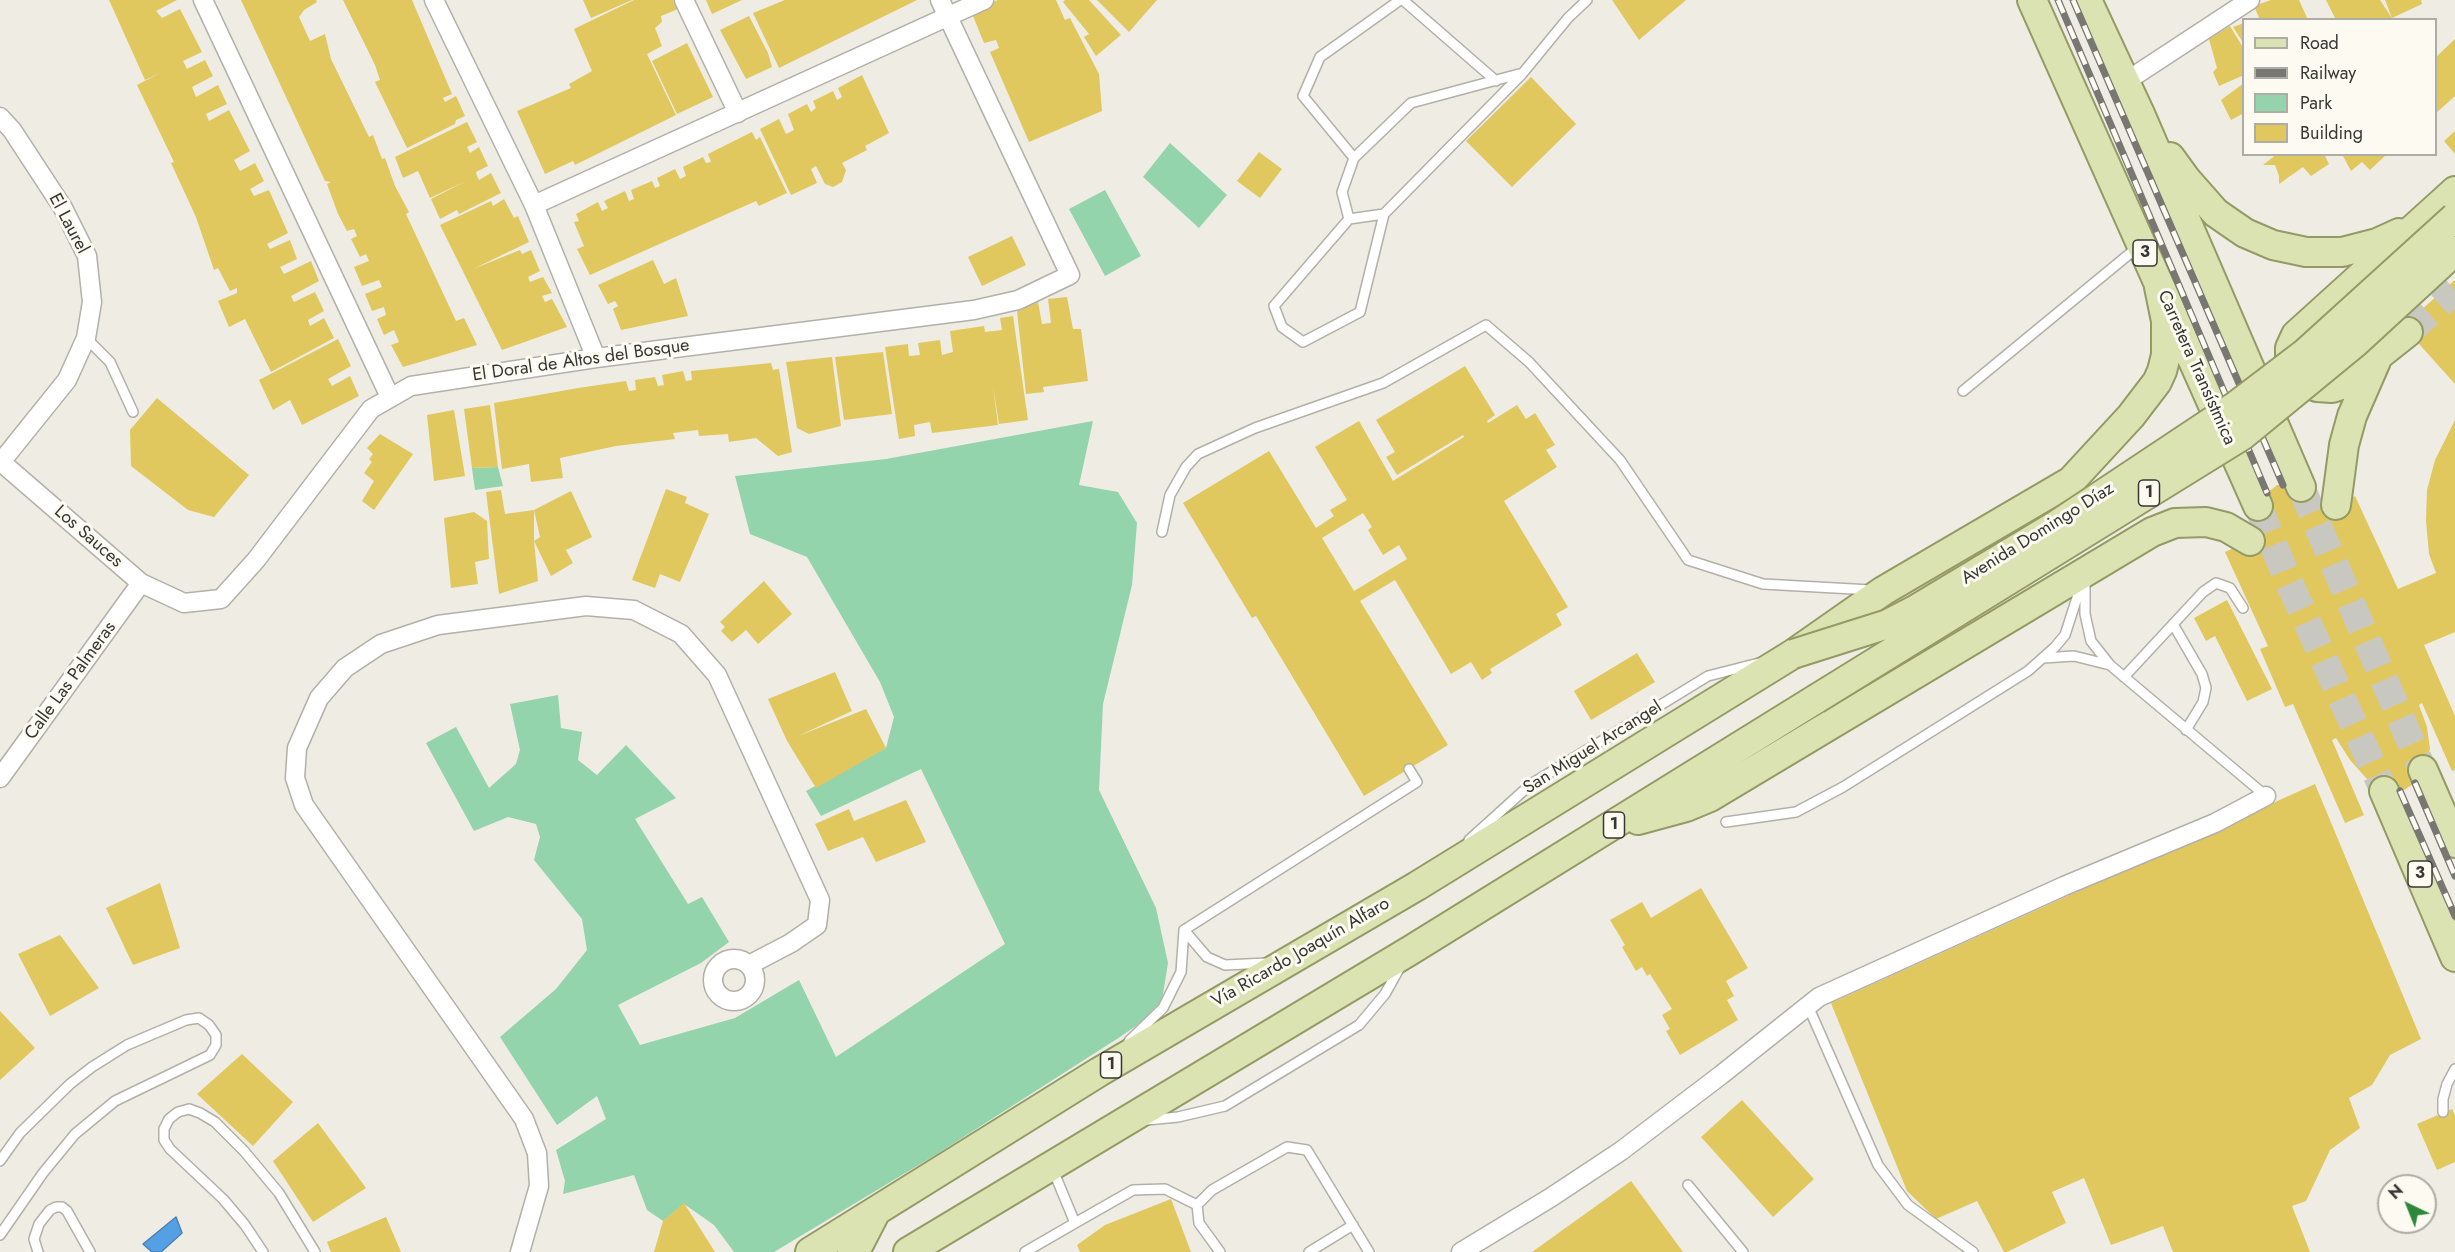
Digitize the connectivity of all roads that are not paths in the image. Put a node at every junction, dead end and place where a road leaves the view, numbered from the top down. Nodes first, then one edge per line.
1 (203, 0) edge
2 (434, 0) edge
3 (684, 0) edge
4 (940, 0) edge
5 (984, 0) edge
6 (1401, 0) edge
7 (1587, 0) edge
8 (2032, 0) edge
9 (2087, 0) edge
10 (2250, 0) edge
11 (948, 18) junction
12 (1522, 74) junction
13 (1496, 81) junction
14 (2125, 82) junction
15 (738, 113) junction
16 (2140, 116) junction
17 (0, 117) edge
18 (1354, 158) junction
19 (2450, 204) edge
20 (534, 206) junction
21 (1384, 214) junction
22 (1349, 219) junction
23 (2141, 244) junction
24 (2455, 251) edge
25 (2159, 287) junction
26 (2408, 332) tunnel mouth
27 (86, 338) junction
28 (2377, 357) junction
29 (596, 358) junction
30 (1963, 391) dead end
31 (390, 397) junction
32 (133, 412) dead end
33 (0, 462) edge
34 (2071, 481) junction
35 (2301, 487) tunnel mouth
36 (2336, 505) dead end
37 (2258, 506) tunnel mouth
38 (1162, 532) dead end
39 (2135, 541) junction
40 (2250, 541) dead end
41 (2085, 572) junction
42 (141, 583) junction
43 (1883, 591) junction
44 (184, 603) joint
45 (2243, 608) dead end
46 (2173, 624) junction
47 (1793, 654) junction
48 (2043, 658) junction
49 (2110, 665) junction
50 (2124, 677) junction
51 (2186, 730) junction
52 (1409, 769) dead end
53 (2423, 770) tunnel mouth
54 (0, 778) edge
55 (2384, 792) tunnel mouth
56 (2266, 796) joint
57 (1726, 822) dead end
58 (1607, 829) junction
59 (2455, 843) edge
60 (1184, 930) junction
61 (1410, 950) junction
62 (2455, 957) edge
63 (1284, 962) junction
64 (749, 964) dead end
65 (1808, 1006) junction
66 (2455, 1069) edge
67 (1099, 1072) junction
68 (2444, 1112) dead end
69 (1123, 1122) junction
70 (0, 1161) edge
71 (1051, 1165) junction
72 (1688, 1185) dead end
73 (1197, 1205) junction
74 (875, 1213) junction
75 (1075, 1223) junction
76 (1353, 1225) junction
77 (1, 1233) edge
78 (38, 1252) edge
79 (90, 1252) edge
80 (263, 1252) edge
81 (315, 1252) edge
82 (520, 1252) edge
83 (810, 1252) edge
84 (852, 1252) edge
85 (908, 1252) edge
86 (1025, 1252) edge
87 (1220, 1252) edge
88 (1309, 1252) edge
89 (1369, 1252) edge
90 (1461, 1252) edge
91 (1743, 1252) edge
92 (1973, 1252) edge

1 - 31 street
2 - 20 street
3 - 15 street
4 - 11 street
5 - 11 street
6 - 13 lane
6 - 18 lane
7 - 12 lane
8 - 23 main road, Carretera Transístmica / 3
9 - 14 main road
10 - 14 street
11 - 15 street
11 - 29 street, El Doral de Altos del Bosque
12 - 13 lane
12 - 21 lane
13 - 18 lane
14 - 16 main road
15 - 20 street
16 - 19 main road
16 - 35 main road
17 - 27 street, El Laurel
18 - 22 lane
19 - 28 main road
19 - 47 main road, Avenida Domingo Díaz, bridge
20 - 29 street
21 - 22 lane
21 - 22 lane
23 - 25 main road, Carretera Transístmica / 3
23 - 30 lane
24 - 58 main road, Avenida Domingo Díaz / 1, bridge
25 - 34 main road
25 - 37 main road, Carretera Transístmica / 3
26 - 28 main road
27 - 32 lane
27 - 33 street, El Laurel
28 - 36 main road
29 - 31 street, El Doral de Altos del Bosque
31 - 44 street, El Doral de Altos del Bosque
33 - 42 street, Los Sauces
34 - 39 main road
34 - 43 main road
38 - 43 lane
39 - 40 main road
39 - 41 main road
41 - 48 lane
41 - 49 lane
41 - 58 main road
42 - 44 street, Los Sauces
42 - 54 street, Calle Las Palmeras
43 - 47 main road
45 - 46 lane
46 - 50 lane
46 - 51 lane
47 - 63 main road, Vía Ricardo Joaquín Alfaro / 1
48 - 49 lane
48 - 57 lane
49 - 50 lane
50 - 51 lane
51 - 56 lane
52 - 60 lane
53 - 59 main road
55 - 62 main road, 3
56 - 65 street
58 - 61 main road, 1
60 - 63 lane
60 - 67 lane
61 - 69 main road, 1
61 - 69 lane
63 - 67 main road, Vía Ricardo Joaquín Alfaro / 1
64 - 82 street
65 - 90 street
65 - 92 lane
66 - 68 lane
67 - 74 main road, Vía Ricardo Joaquín Alfaro / 1
69 - 71 main road, 1
70 - 77 lane
71 - 75 lane
71 - 85 main road, 1
72 - 91 lane
73 - 75 lane
73 - 76 lane
73 - 87 lane
74 - 83 main road, Vía Ricardo Joaquín Alfaro / 1
74 - 84 main road
75 - 86 lane
76 - 88 lane
76 - 89 lane
78 - 79 lane
80 - 81 lane

